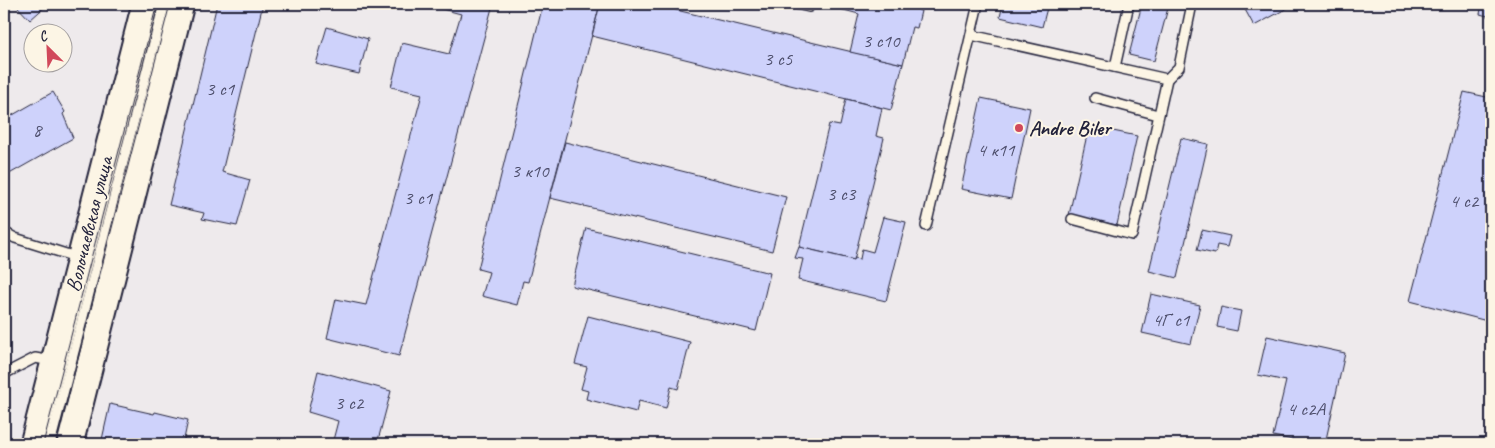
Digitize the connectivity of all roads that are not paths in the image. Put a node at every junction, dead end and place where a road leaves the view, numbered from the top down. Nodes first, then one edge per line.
1 (145, 4) edge
2 (164, 4) edge
3 (181, 4) edge
4 (796, 4) edge
5 (809, 4) edge
6 (978, 4) edge
7 (1129, 4) edge
8 (1192, 4) edge
9 (971, 35) junction
10 (1115, 67) junction
11 (1167, 79) junction
12 (1095, 98) dead end
13 (1158, 114) junction
14 (1072, 219) dead end
15 (926, 226) dead end
16 (4, 232) edge
17 (97, 264) junction
18 (71, 366) junction
19 (4, 374) edge
20 (33, 444) edge
21 (50, 444) edge
22 (70, 444) edge

1 - 17 street, Волочаевская улица
2 - 17 lane
3 - 17 street, Волочаевская улица
4 - 5 lane
6 - 9 lane
7 - 10 lane
8 - 11 lane
9 - 10 lane
9 - 15 lane
10 - 11 lane
11 - 13 lane
12 - 13 lane
13 - 14 lane
16 - 17 lane
17 - 18 street, Волочаевская улица
17 - 18 street, Волочаевская улица
18 - 19 lane
18 - 20 street, Волочаевская улица
18 - 21 lane
18 - 22 street, Волочаевская улица

